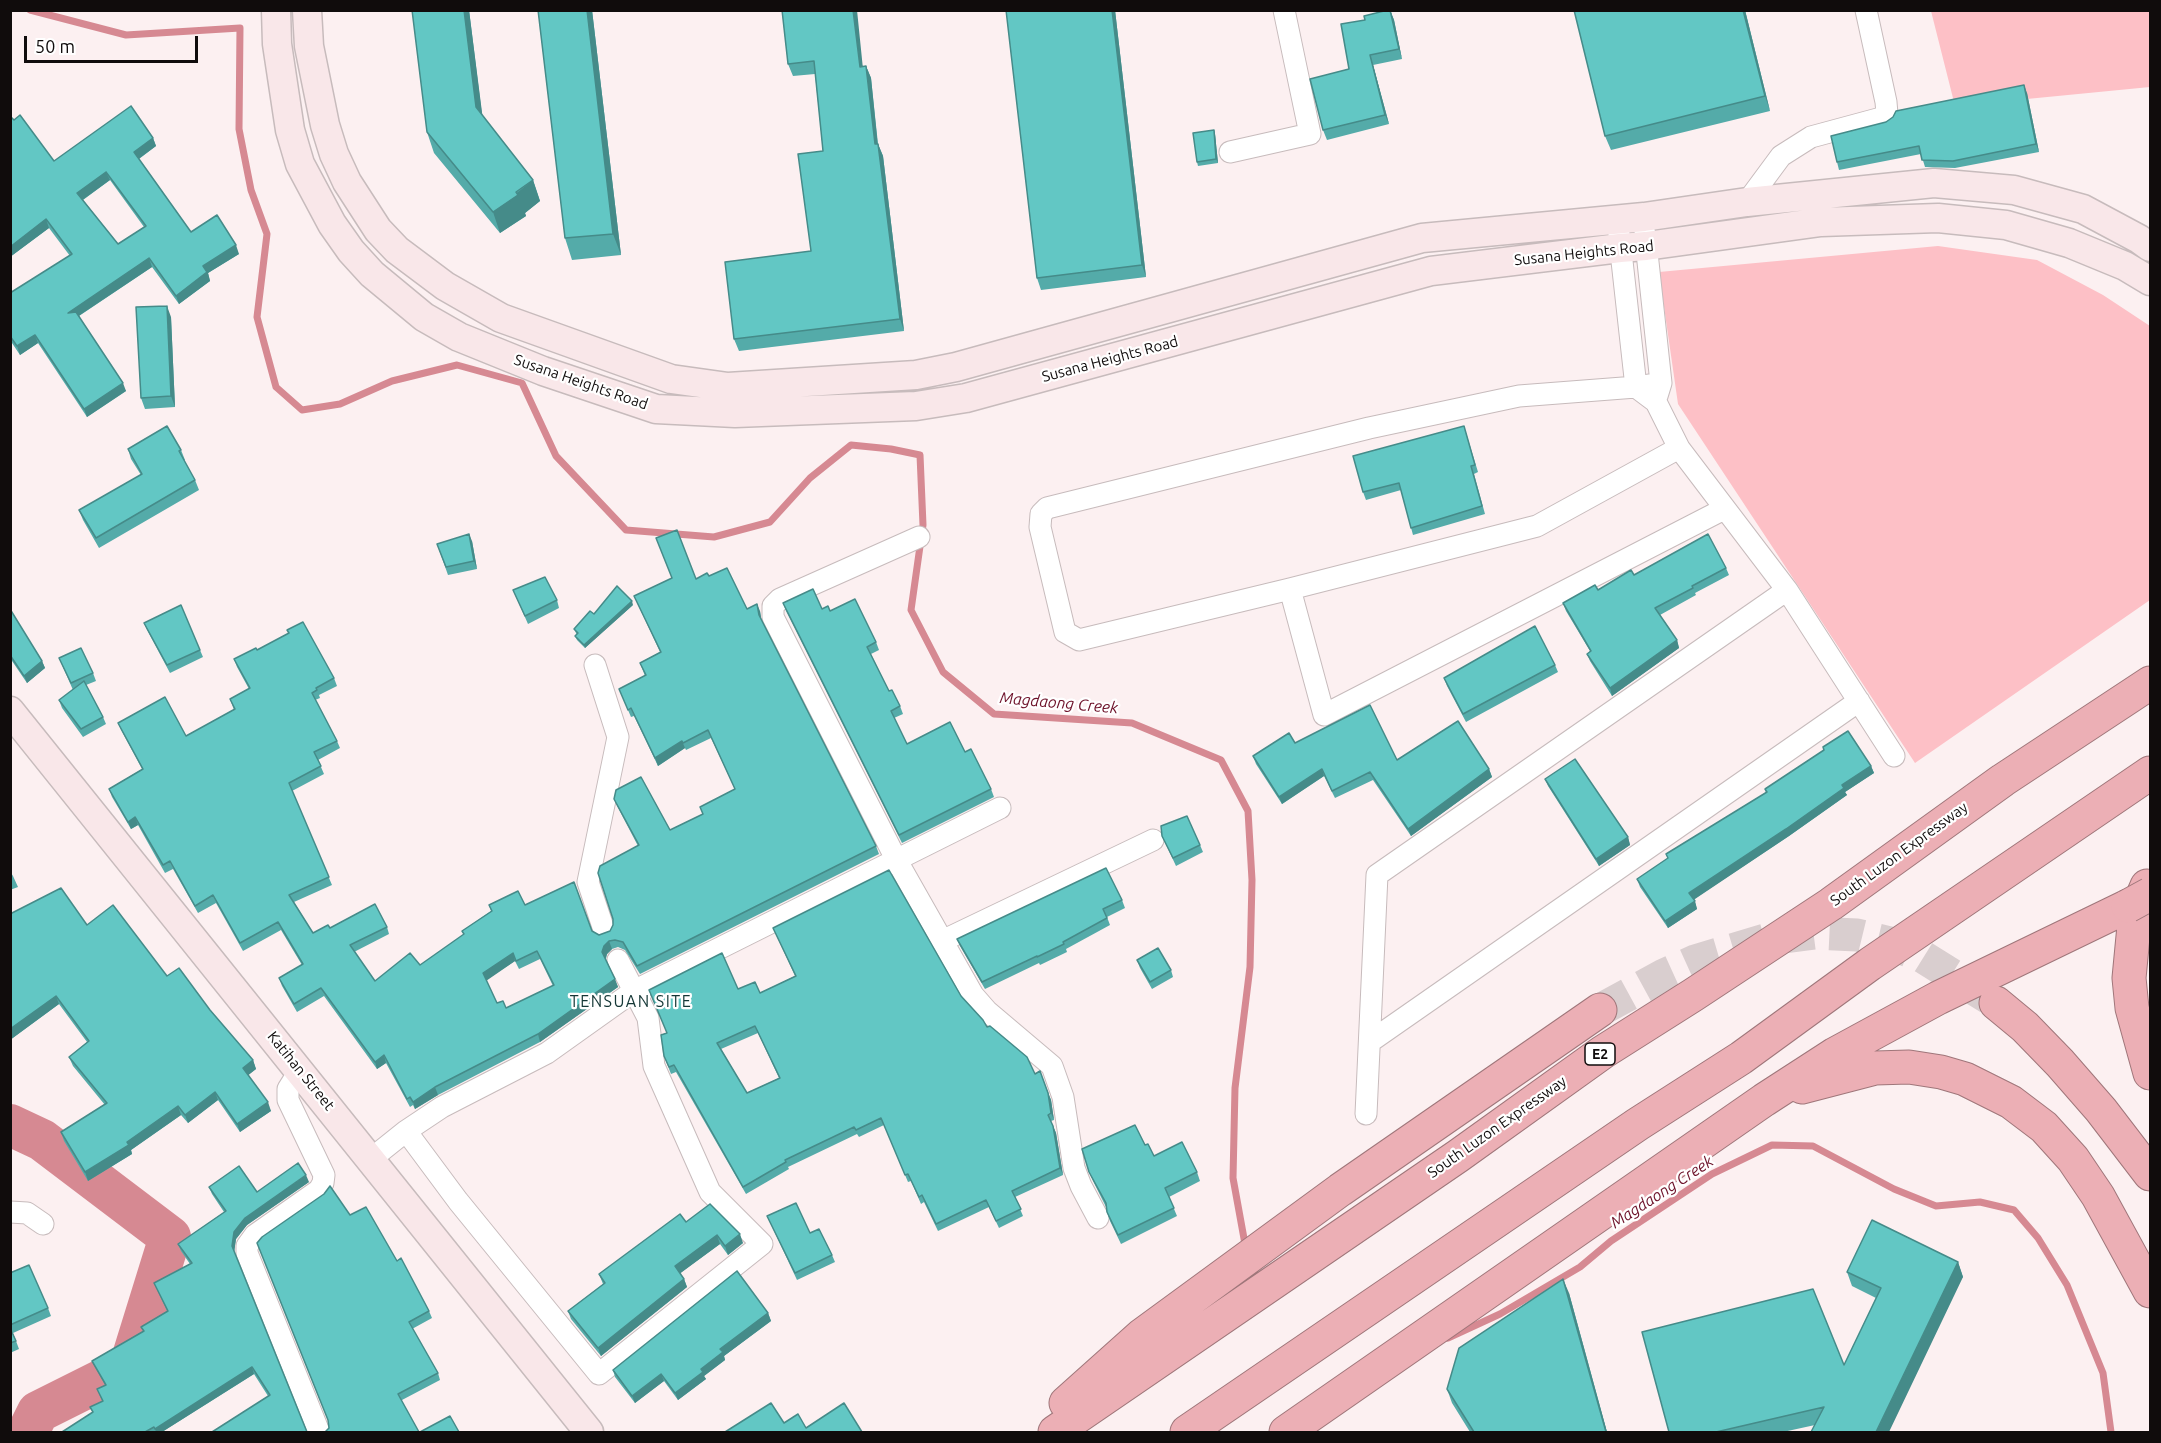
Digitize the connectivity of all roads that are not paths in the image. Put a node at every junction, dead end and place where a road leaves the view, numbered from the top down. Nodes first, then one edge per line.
1 (276, 10) edge
2 (307, 10) edge
3 (1284, 10) edge
4 (1866, 10) edge
5 (1230, 152) dead end
6 (1746, 202) junction
7 (1631, 218) junction
8 (1633, 247) junction
9 (2151, 247) edge
10 (2151, 281) edge
11 (1636, 387) junction
12 (1658, 393) junction
13 (1679, 448) junction
14 (1724, 509) junction
15 (919, 537) dead end
16 (1290, 589) junction
17 (1787, 590) junction
18 (595, 665) dead end
19 (2151, 683) edge
20 (1859, 701) junction
21 (10, 711) edge
22 (1894, 756) dead end
23 (2151, 773) edge
24 (1000, 808) dead end
25 (1153, 840) dead end
26 (897, 861) junction
27 (2151, 878) edge
28 (2139, 900) edge
29 (604, 930) edge
30 (942, 941) junction
31 (618, 960) dead end
32 (634, 991) junction
33 (1996, 1003) tunnel mouth
34 (1600, 1010) tunnel mouth
35 (1371, 1041) junction
36 (300, 1070) junction
37 (2151, 1073) edge
38 (1764, 1100) junction
39 (1366, 1114) dead end
40 (406, 1131) junction
41 (371, 1159) junction
42 (2151, 1174) edge
43 (10, 1212) edge
44 (1098, 1218) dead end
45 (43, 1224) dead end
46 (2151, 1291) edge
47 (319, 1432) edge
48 (589, 1432) edge
49 (1034, 1432) edge
50 (1055, 1432) edge
51 (1187, 1432) edge
52 (1286, 1432) edge

1 - 8 main road, Susana Heights Road
2 - 7 main road, Susana Heights Road
3 - 5 street
4 - 6 street
6 - 7 main road, Susana Heights Road
6 - 9 main road, Susana Heights Road
7 - 8 street
8 - 10 main road, Susana Heights Road
8 - 11 street
8 - 12 street
11 - 12 street
11 - 16 street
12 - 13 street
13 - 14 street
13 - 16 street
14 - 16 street
14 - 17 street
15 - 26 street
17 - 20 street
17 - 35 street
18 - 29 street
19 - 50 highway, South Luzon Expressway / E2
20 - 22 street
20 - 35 street
21 - 36 main road, Katihan Street
23 - 51 highway
24 - 26 street
25 - 30 street
26 - 30 street
26 - 32 street
27 - 37 highway
28 - 38 highway
30 - 44 street
31 - 32 street
32 - 40 street
32 - 40 street
33 - 42 highway
34 - 49 highway
35 - 39 street
36 - 41 main road, Katihan Street
36 - 47 street
38 - 46 highway
38 - 52 highway
40 - 41 street
41 - 48 main road, Katihan Street
43 - 45 street

